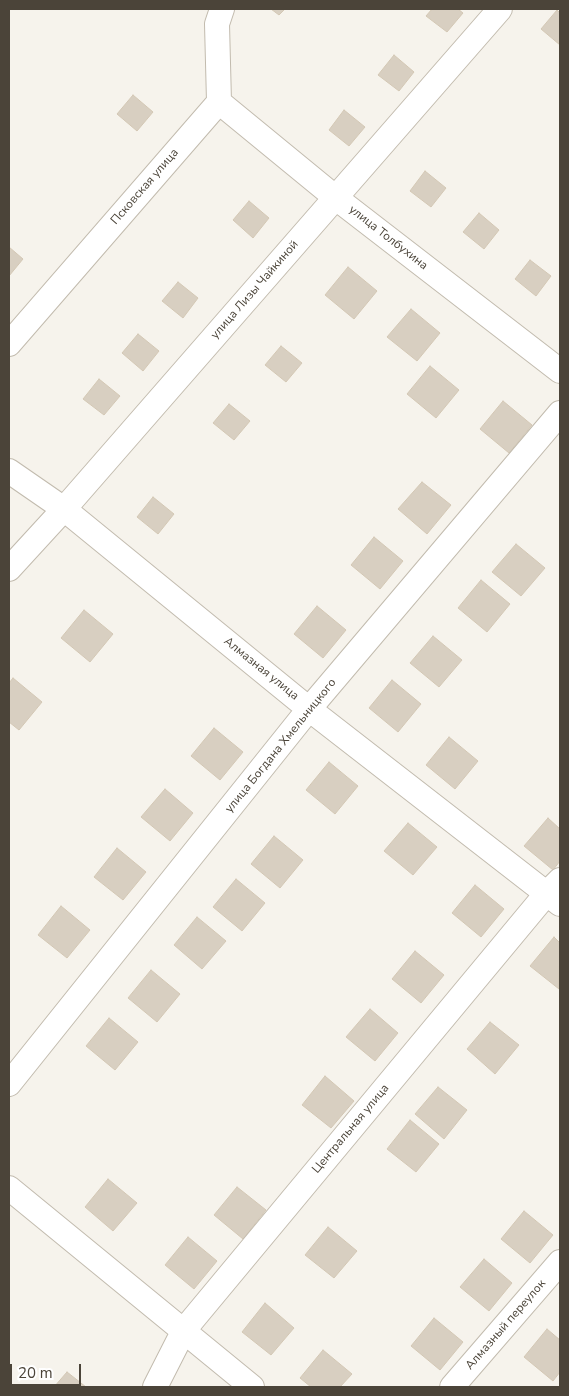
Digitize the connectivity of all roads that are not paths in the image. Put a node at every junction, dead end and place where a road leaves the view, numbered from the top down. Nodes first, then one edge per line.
1 (222, 9) edge
2 (500, 9) edge
3 (219, 102) junction
4 (336, 198) junction
5 (9, 344) edge
6 (560, 371) edge
7 (560, 413) edge
8 (9, 471) edge
9 (64, 509) junction
10 (9, 569) edge
11 (309, 709) junction
12 (556, 892) edge
13 (9, 1084) edge
14 (9, 1188) edge
15 (560, 1262) edge
16 (184, 1330) junction
17 (155, 1387) edge
18 (252, 1387) edge
19 (452, 1387) edge

1 - 3 street
2 - 4 street, улица Лизы Чайкиной
3 - 4 street, улица Толбухина
3 - 5 street, Псковская улица
4 - 6 street, улица Толбухина
4 - 9 street, улица Лизы Чайкиной
7 - 11 street, улица Богдана Хмельницкого
8 - 9 street, Алмазная улица
9 - 10 street, улица Лизы Чайкиной
9 - 11 street, Алмазная улица
11 - 12 street, Алмазная улица
11 - 13 street, улица Богдана Хмельницкого
12 - 16 street, Центральная улица
14 - 16 street
15 - 19 street, Алмазный переулок
16 - 17 street, Центральная улица
16 - 18 street

